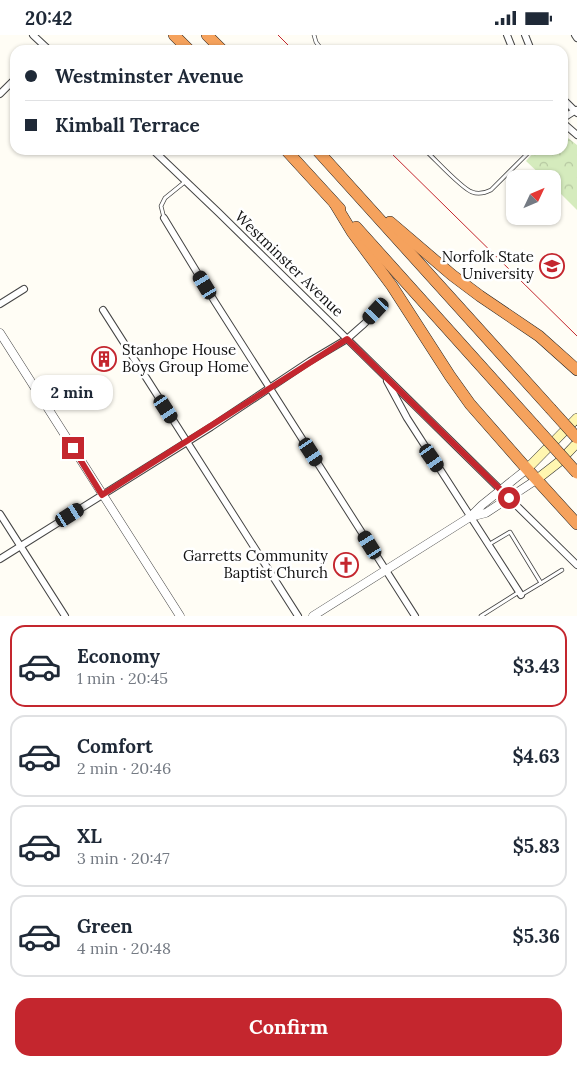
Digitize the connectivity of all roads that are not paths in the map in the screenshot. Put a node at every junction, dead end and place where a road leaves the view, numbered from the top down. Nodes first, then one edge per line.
1 (33, 35) edge
2 (174, 35) edge
3 (207, 35) edge
4 (42, 45) edge
5 (184, 45) edge
6 (217, 45) edge
7 (10, 84) edge
8 (0, 94) edge
9 (158, 155) edge
10 (291, 155) edge
11 (321, 155) edge
12 (431, 155) edge
13 (526, 155) edge
14 (186, 181) junction
15 (354, 191) junction
16 (336, 204) junction
17 (164, 218) joint
18 (24, 289) dead end
19 (0, 304) edge
20 (103, 310) dead end
21 (376, 311) dead end
22 (0, 333) edge
23 (347, 339) junction
24 (577, 370) edge
25 (385, 376) junction
26 (270, 388) junction
27 (577, 418) edge
28 (577, 438) edge
29 (186, 441) junction
30 (577, 443) edge
31 (527, 469) junction
32 (577, 473) edge
33 (536, 480) junction
34 (501, 491) junction
35 (102, 495) junction
36 (509, 498) junction
37 (0, 515) edge
38 (470, 517) junction
39 (577, 524) edge
40 (488, 545) junction
41 (20, 546) junction
42 (0, 559) edge
43 (577, 565) edge
44 (386, 570) junction
45 (562, 570) dead end
46 (541, 583) junction
47 (520, 594) junction
48 (65, 616) edge
49 (180, 616) edge
50 (298, 616) edge
51 (313, 616) edge
52 (414, 616) edge
53 (481, 616) edge

1 - 4 street
2 - 5 highway
3 - 6 highway
7 - 8 street
9 - 14 street, Westminster Avenue
10 - 16 highway
11 - 15 highway
12 - 13 lane
14 - 17 lane
14 - 23 street, Westminster Avenue
15 - 24 highway
15 - 28 highway, bridge
16 - 31 highway
16 - 32 highway, bridge
17 - 26 street
18 - 19 street
20 - 29 street
21 - 23 street
22 - 35 street
23 - 25 street, Westminster Avenue
23 - 26 street
25 - 34 street, Westminster Avenue
25 - 38 street
26 - 29 street
26 - 44 street
27 - 31 main road
29 - 35 street
29 - 50 street
30 - 33 main road
31 - 33 highway
31 - 34 street
33 - 36 street
33 - 39 highway
34 - 36 street, Westminster Avenue
34 - 38 street
35 - 41 street
35 - 49 street
36 - 38 street
36 - 43 street, Westminster Avenue
37 - 41 street
38 - 40 street
38 - 44 street
40 - 46 lane
40 - 47 street
41 - 42 street
41 - 48 street
44 - 51 street
44 - 52 street
45 - 46 lane
46 - 47 lane
47 - 53 lane

